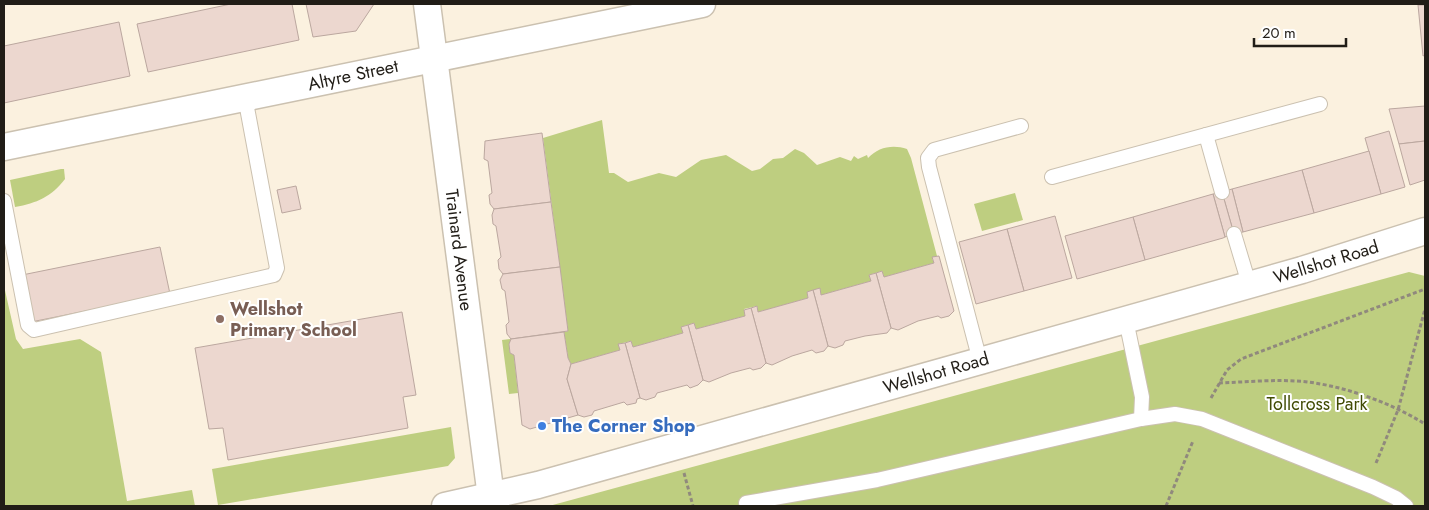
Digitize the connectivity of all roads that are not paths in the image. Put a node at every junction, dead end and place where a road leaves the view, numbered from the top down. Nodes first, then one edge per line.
1 (427, 4) edge
2 (702, 4) edge
3 (434, 58) junction
4 (245, 97) junction
5 (1320, 104) dead end
6 (1021, 126) dead end
7 (1206, 135) junction
8 (4, 147) edge
9 (1052, 177) dead end
10 (1222, 192) dead end
11 (4, 202) edge
12 (1425, 231) edge
13 (1234, 234) dead end
14 (1249, 284) junction
15 (1126, 320) junction
16 (980, 361) junction
17 (1141, 419) junction
18 (491, 497) junction
19 (746, 503) dead end
20 (445, 506) edge
21 (1406, 506) edge

1 - 3 street, Trainard Avenue
2 - 3 street, Altyre Street
3 - 4 street, Altyre Street
3 - 18 street, Trainard Avenue
4 - 8 street, Altyre Street
4 - 11 lane
5 - 7 lane
6 - 16 lane
7 - 9 lane
7 - 10 lane
12 - 14 street, Wellshot Road
13 - 14 lane
14 - 15 street, Wellshot Road
15 - 16 street, Wellshot Road
15 - 17 lane
16 - 18 street, Wellshot Road
17 - 19 lane
17 - 21 lane
18 - 20 street, Wellshot Road

